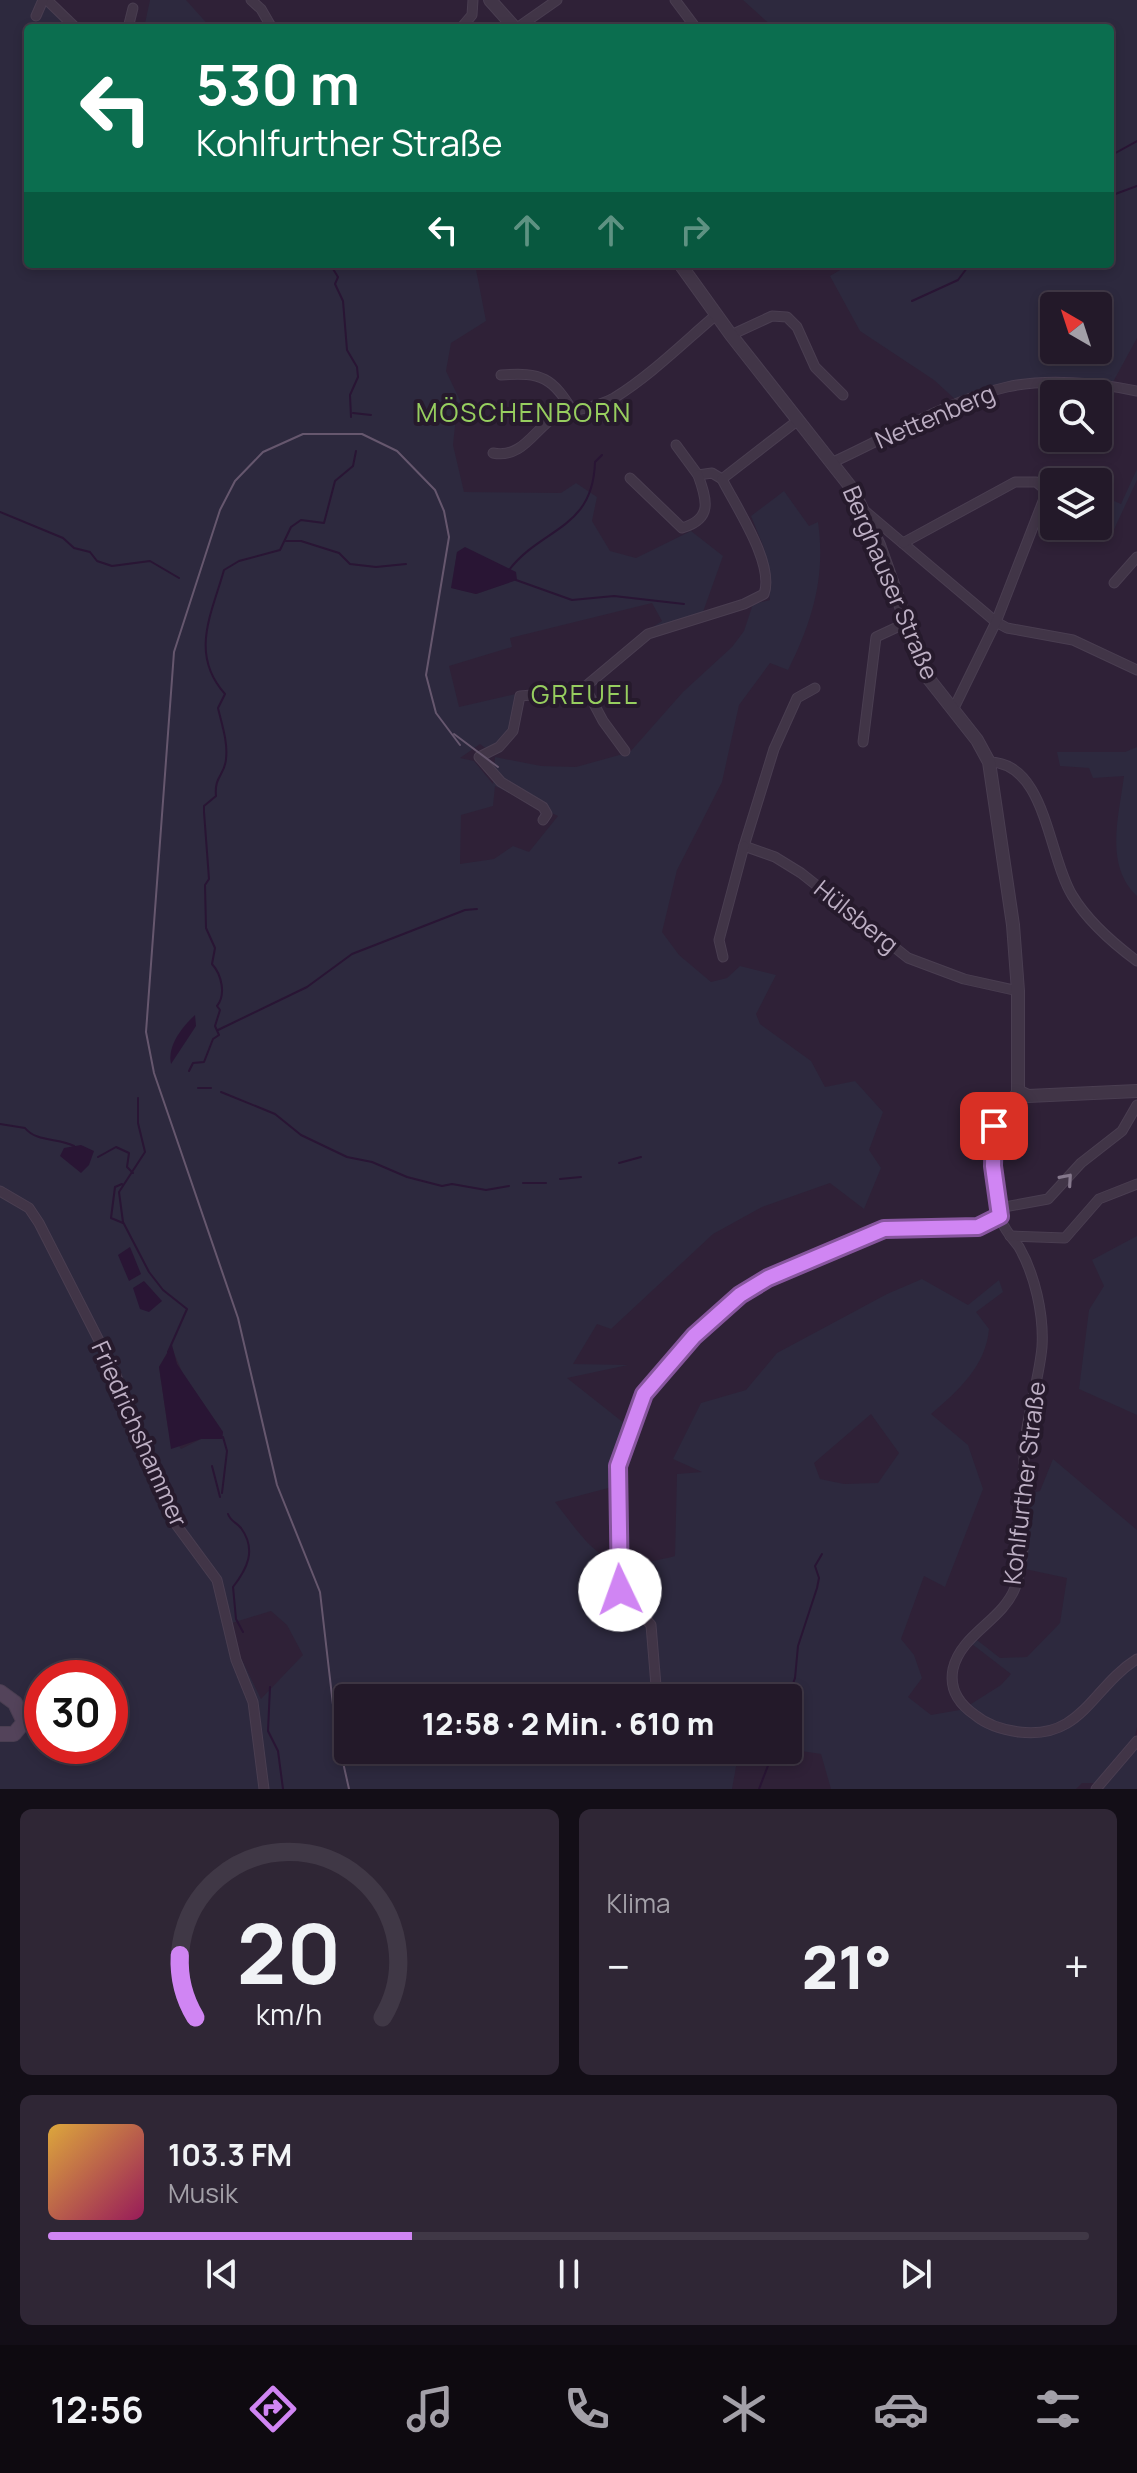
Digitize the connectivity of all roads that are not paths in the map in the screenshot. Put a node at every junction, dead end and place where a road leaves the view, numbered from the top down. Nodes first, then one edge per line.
1 (45, 0) edge
2 (251, 0) edge
3 (473, 0) edge
4 (490, 0) edge
5 (557, 0) edge
6 (675, 0) edge
7 (133, 8) dead end
8 (36, 16) dead end
9 (72, 24) edge
10 (129, 24) edge
11 (270, 24) edge
12 (464, 24) edge
13 (512, 24) edge
14 (522, 24) edge
15 (693, 24) edge
16 (683, 268) edge
17 (716, 315) junction
18 (731, 335) junction
19 (501, 375) dead end
20 (1137, 391) edge
21 (843, 395) dead end
22 (574, 413) junction
23 (797, 421) junction
24 (676, 445) dead end
25 (493, 453) dead end
26 (831, 463) junction
27 (698, 475) junction
28 (630, 478) dead end
29 (722, 479) junction
30 (863, 510) junction
31 (903, 543) junction
32 (1137, 557) edge
33 (1114, 583) dead end
34 (996, 622) junction
35 (906, 623) junction
36 (1137, 670) edge
37 (585, 687) junction
38 (815, 688) dead end
39 (953, 710) junction
40 (863, 742) dead end
41 (625, 751) dead end
42 (989, 762) junction
43 (543, 820) dead end
44 (744, 846) junction
45 (723, 957) dead end
46 (1137, 961) edge
47 (1018, 991) junction
48 (1018, 1091) junction
49 (1137, 1091) edge
50 (1137, 1105) edge
51 (1137, 1184) edge
52 (0, 1191) edge
53 (1000, 1212) junction
54 (1010, 1236) junction
55 (1137, 1659) edge
56 (656, 1684) edge
57 (0, 1692) edge
58 (0, 1734) edge
59 (1137, 1741) edge
60 (264, 1789) edge
61 (1096, 1789) edge

1 - 8 street
1 - 9 street
2 - 11 street
3 - 12 street
4 - 13 street
5 - 14 street
6 - 15 street
7 - 10 street
16 - 17 street, Berghauser Straße
17 - 18 street, Berghauser Straße
17 - 22 street
18 - 21 street
18 - 23 street, Berghauser Straße
19 - 22 street
20 - 26 street, Nettenberg
22 - 25 street
23 - 26 street, Berghauser Straße
23 - 29 street
24 - 27 street
26 - 30 street, Berghauser Straße
27 - 28 street
27 - 29 street
29 - 37 street
30 - 31 street
30 - 35 street, Berghauser Straße
31 - 34 street
31 - 34 street
32 - 33 street
34 - 36 street
34 - 39 street
35 - 39 street, Berghauser Straße
35 - 40 street
37 - 41 street
37 - 43 street
38 - 44 street
39 - 42 street, Berghauser Straße
42 - 46 street
42 - 47 street, Berghauser Straße
44 - 45 street
44 - 47 street, Hülsberg
47 - 48 street, Berghauser Straße
48 - 49 street
48 - 53 street, Kohlfurther Straße
53 -> 50 street
51 - 54 street
52 - 60 street, Friedrichshammer
53 - 54 street, Kohlfurther Straße
53 - 56 street
54 - 55 street, Kohlfurther Straße
57 - 58 main road
59 - 61 street

